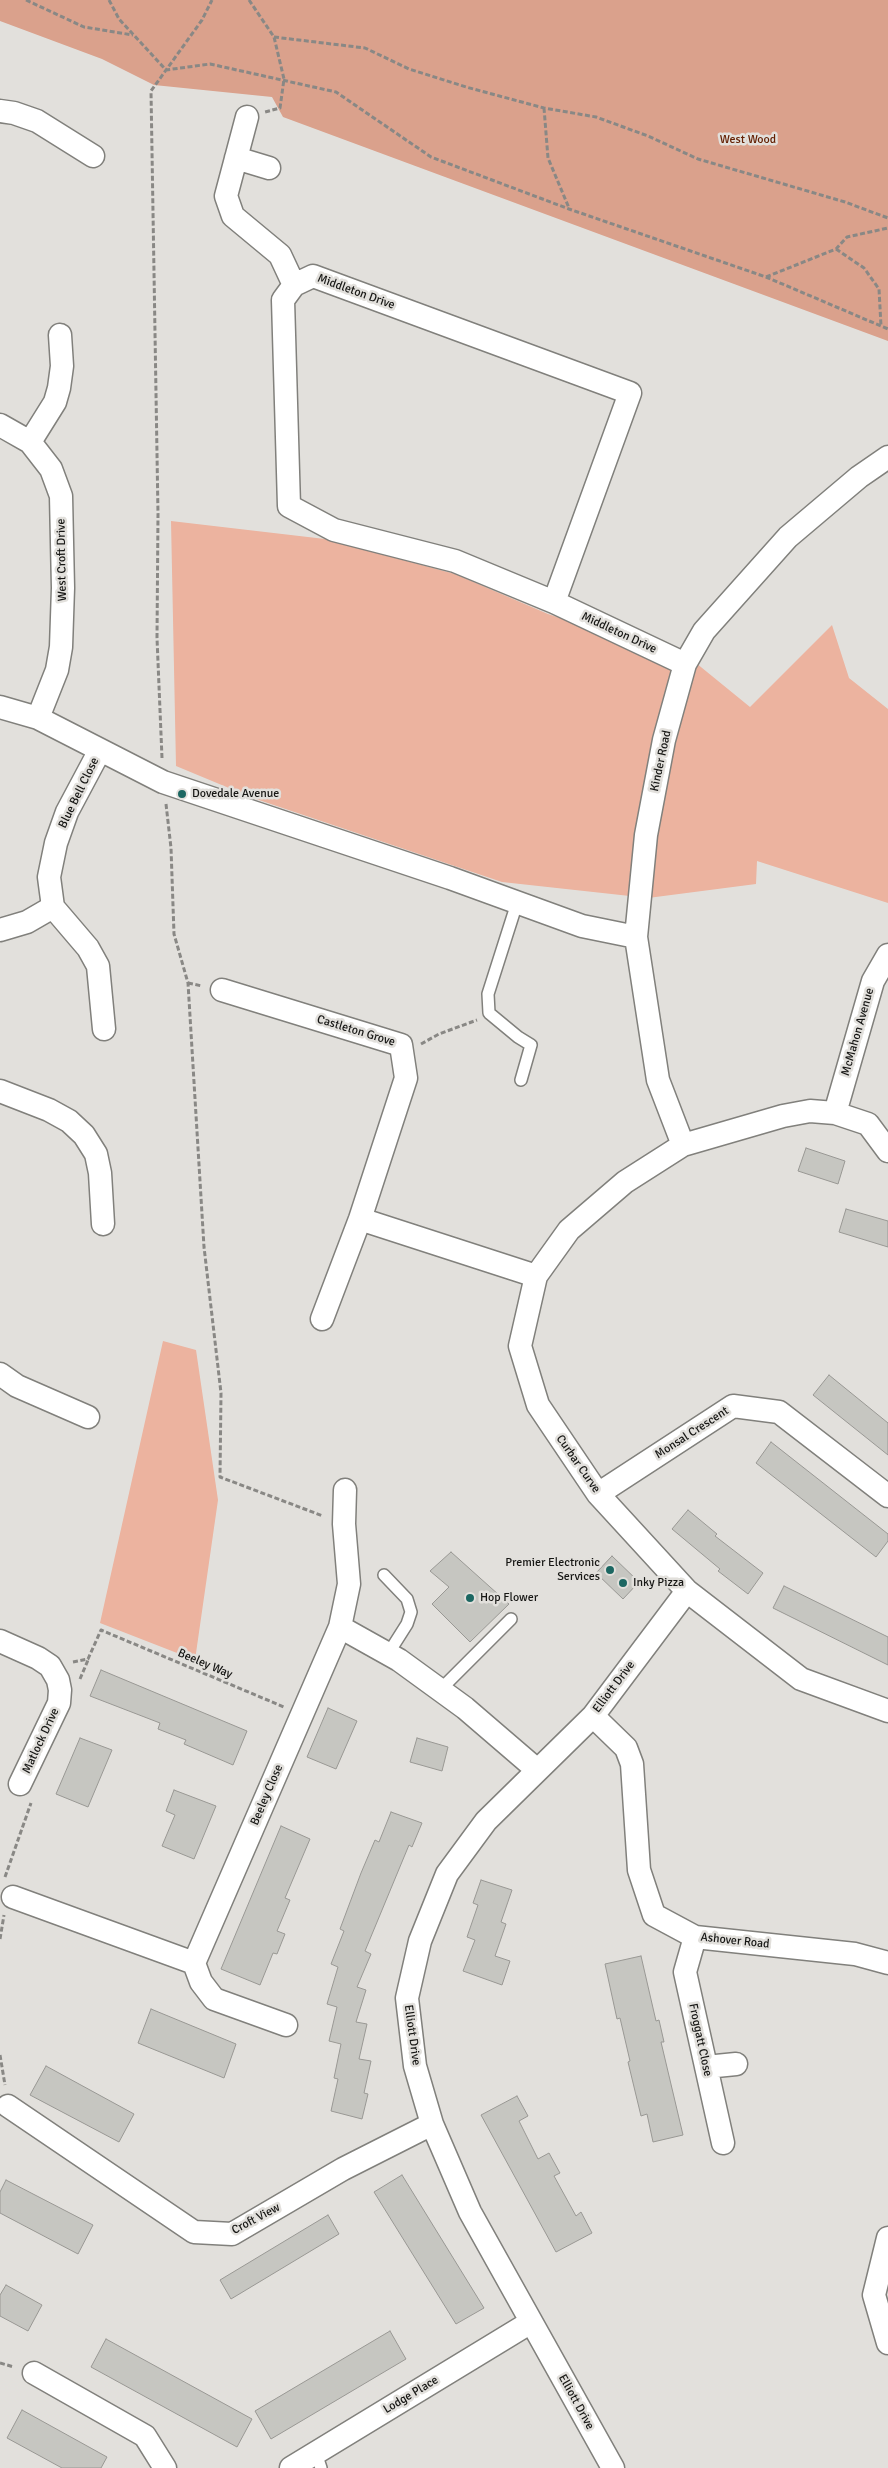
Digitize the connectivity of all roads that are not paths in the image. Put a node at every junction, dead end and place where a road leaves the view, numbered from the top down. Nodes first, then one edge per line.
1 (0, 111) edge
2 (247, 117) dead end
3 (93, 156) dead end
4 (236, 158) junction
5 (269, 168) dead end
6 (294, 285) junction
7 (60, 335) dead end
8 (0, 425) edge
9 (30, 442) junction
10 (888, 457) edge
11 (554, 602) junction
12 (685, 664) junction
13 (0, 707) edge
14 (38, 718) junction
15 (100, 750) junction
16 (517, 903) junction
17 (53, 907) junction
18 (0, 930) edge
19 (636, 937) junction
20 (888, 955) edge
21 (222, 990) dead end
22 (104, 1029) dead end
23 (521, 1080) dead end
24 (0, 1091) edge
25 (835, 1114) junction
26 (683, 1145) junction
27 (888, 1151) edge
28 (360, 1219) junction
29 (103, 1224) dead end
30 (536, 1276) junction
31 (322, 1319) dead end
32 (0, 1374) edge
33 (88, 1418) dead end
34 (345, 1490) dead end
35 (598, 1494) junction
36 (888, 1496) edge
37 (384, 1575) dead end
38 (687, 1591) junction
39 (511, 1619) dead end
40 (340, 1627) junction
41 (0, 1641) edge
42 (388, 1654) junction
43 (440, 1690) junction
44 (888, 1712) edge
45 (593, 1716) junction
46 (536, 1769) junction
47 (20, 1784) road end
48 (6, 1895) road end
49 (695, 1937) junction
50 (194, 1963) junction
51 (888, 1963) edge
52 (286, 2025) dead end
53 (736, 2064) dead end
54 (706, 2067) junction
55 (8, 2106) dead end
56 (432, 2124) junction
57 (723, 2143) dead end
58 (888, 2238) edge
59 (531, 2322) junction
60 (888, 2343) edge
61 (34, 2373) dead end
62 (319, 2460) edge
63 (165, 2468) edge
64 (291, 2468) edge
65 (613, 2468) edge

1 - 3 street
2 - 4 street
4 - 5 street
4 - 6 street
6 - 11 street, Middleton Drive
6 - 11 street, Middleton Drive
7 - 9 street
8 - 9 street, West Croft Drive
9 - 14 street, West Croft Drive
10 - 12 street, Kinder Road
11 - 12 street, Middleton Drive
12 - 19 street, Kinder Road
13 - 14 street
14 - 15 street
15 - 16 street
15 - 17 street, Blue Bell Close
16 - 19 street
16 - 23 lane
17 - 18 street
17 - 22 street
19 - 26 street, Kinder Road
20 - 25 street, McMahon Avenue
21 - 28 street, Castleton Grove
24 - 29 street
25 - 26 street
25 - 27 street
26 - 30 street, Curbar Curve
28 - 30 street
28 - 31 street, Castleton Grove
30 - 35 street, Curbar Curve
32 - 33 street
34 - 40 street, Beeley Close
35 - 36 street, Monsal Crescent
35 - 38 street, Curbar Curve
37 - 42 lane
38 - 44 street, Curbar Curve
38 - 45 street, Elliott Drive
39 - 43 lane
40 - 42 street
40 - 50 street, Beeley Close
41 - 47 street, Matlock Drive
42 - 43 street
43 - 46 street
45 - 46 street, Elliott Drive
45 - 49 street, Ashover Road
46 - 56 street, Elliott Drive
48 - 50 street
49 - 51 street, Ashover Road
49 - 54 street, Froggatt Close
50 - 52 street
53 - 54 street
54 - 57 street, Froggatt Close
55 - 56 street, Croft View
56 - 59 street, Elliott Drive
58 - 60 street
59 - 62 street, Lodge Place
59 - 65 street, Elliott Drive
61 - 63 street
62 - 64 street, Lodge Place

